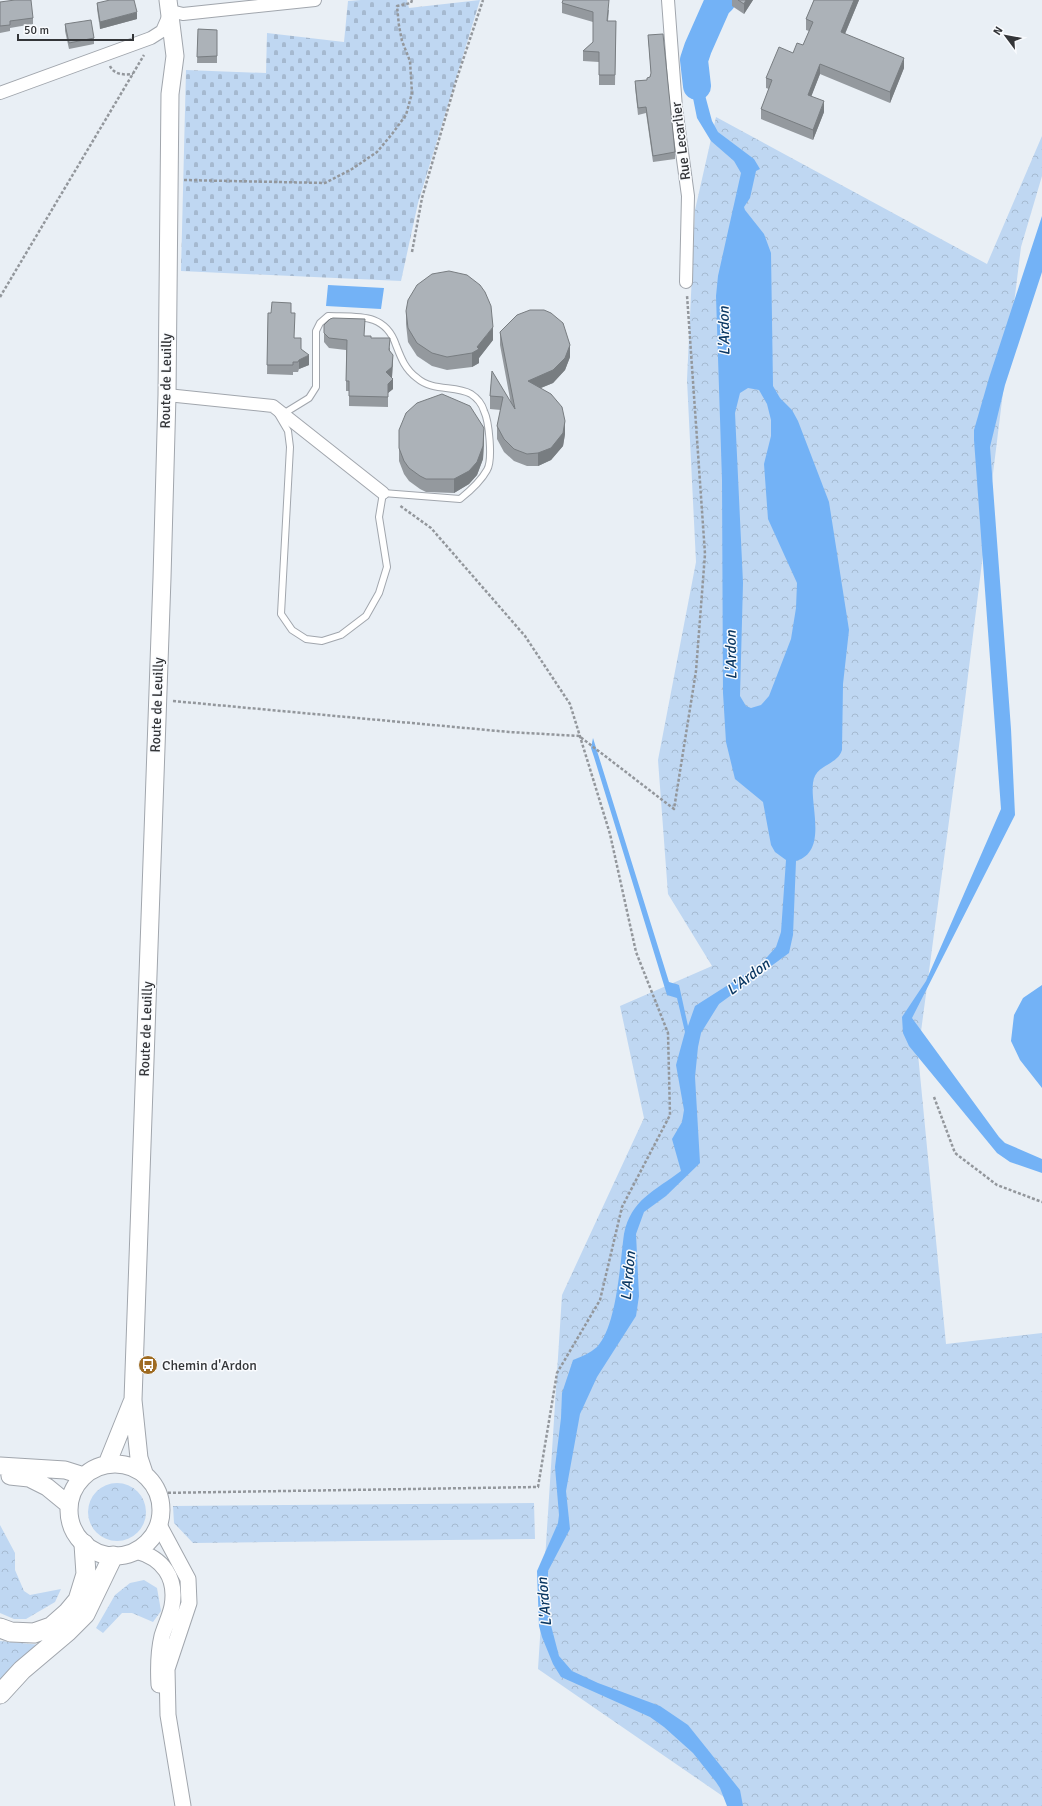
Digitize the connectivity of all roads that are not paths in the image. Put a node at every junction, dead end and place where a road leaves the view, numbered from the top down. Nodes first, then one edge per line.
1 (315, 0) edge
2 (668, 0) edge
3 (171, 4) edge
4 (0, 93) edge
5 (686, 282) road end
6 (167, 395) junction
7 (273, 406) junction
8 (284, 414) junction
9 (383, 493) junction
10 (133, 1400) junction
11 (107, 1464) junction
12 (0, 1466) edge
13 (144, 1473) junction
14 (0, 1475) edge
15 (84, 1476) junction
16 (69, 1505) junction
17 (159, 1526) junction
18 (84, 1544) junction
19 (136, 1552) junction
20 (113, 1556) junction
21 (0, 1628) edge
22 (0, 1694) edge
23 (168, 1715) junction
24 (183, 1806) edge

1 - 3 street
2 - 5 street, Rue Lecarlier
3 - 4 street
3 - 6 main road, Route de Leuilly
6 - 7 street
6 - 10 main road, Route de Leuilly
7 - 8 street
7 - 9 lane
8 - 9 street
8 - 9 lane
10 - 11 main road
10 - 13 main road
11 - 13 main road
11 - 15 main road
12 - 15 main road
13 - 17 main road
14 - 16 main road
15 - 16 main road
16 - 18 main road
17 - 19 main road
17 - 23 street
18 - 20 main road
18 - 21 main road
19 - 20 main road
19 - 23 street
20 - 22 main road
23 - 24 street

